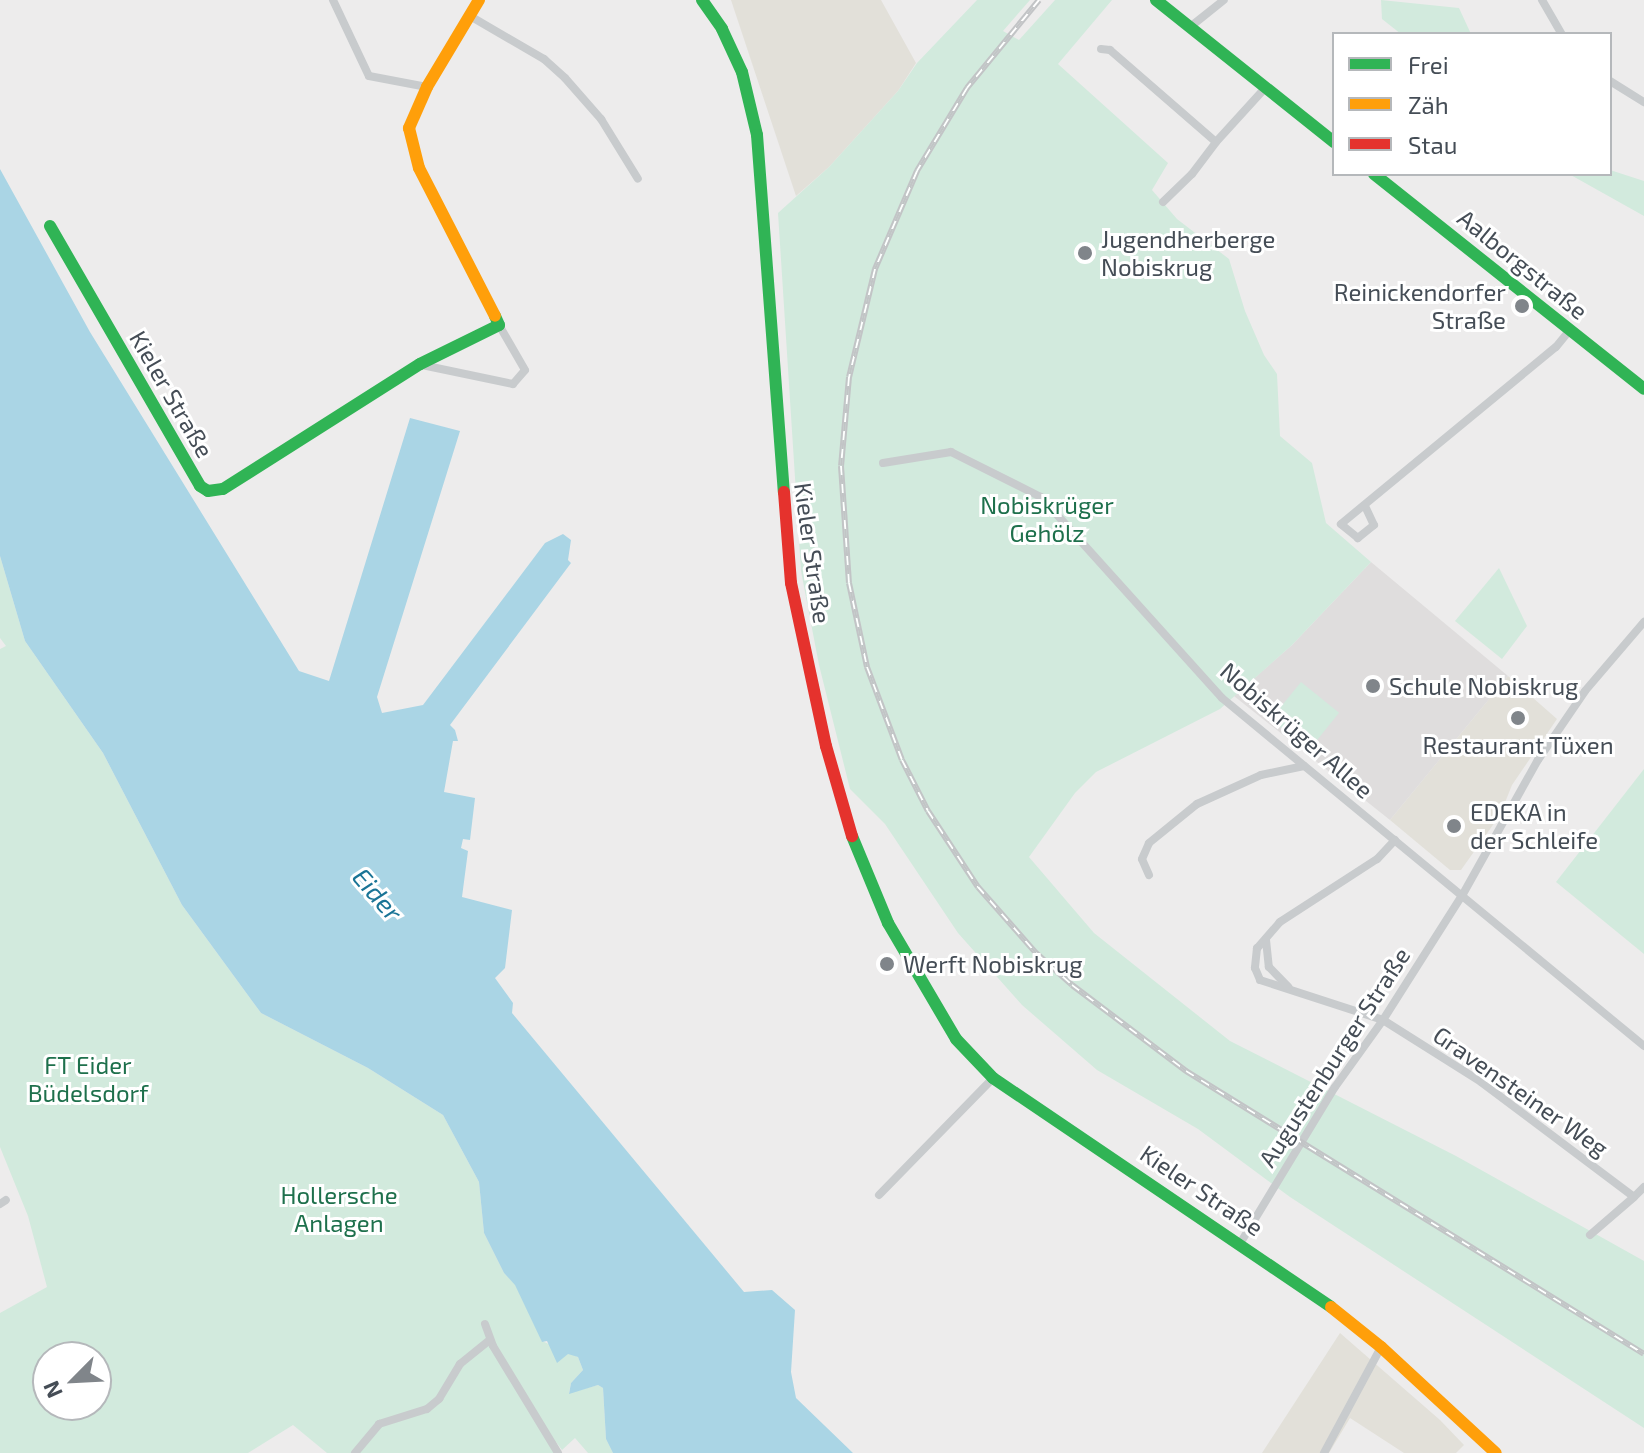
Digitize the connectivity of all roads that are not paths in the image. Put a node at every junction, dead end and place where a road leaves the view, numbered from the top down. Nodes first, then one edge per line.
1 (333, 0) edge
2 (479, 0) edge
3 (702, 0) edge
4 (1156, 0) edge
5 (1224, 0) edge
6 (1542, 0) edge
7 (470, 16) junction
8 (1190, 27) junction
9 (1561, 32) edge
10 (1101, 49) dead end
11 (1612, 82) edge
12 (427, 87) junction
13 (1266, 87) junction
14 (1644, 102) edge
15 (1332, 140) edge
16 (1216, 142) junction
17 (1377, 176) edge
18 (638, 179) dead end
19 (1163, 202) dead end
20 (50, 226) dead end
21 (499, 325) junction
22 (1570, 330) junction
23 (420, 364) junction
24 (1644, 389) edge
25 (883, 463) dead end
26 (1365, 506) dead end
27 (1644, 622) edge
28 (1304, 766) junction
29 (1395, 840) junction
30 (1149, 875) dead end
31 (1463, 894) junction
32 (1266, 940) junction
33 (1289, 988) junction
34 (1383, 1020) junction
35 (1644, 1046) edge
36 (993, 1078) junction
37 (1644, 1187) edge
38 (879, 1195) dead end
39 (1634, 1197) junction
40 (1590, 1235) dead end
41 (1241, 1242) junction
42 (485, 1324) dead end
43 (490, 1340) junction
44 (1381, 1347) junction
45 (355, 1453) edge
46 (558, 1453) edge
47 (1324, 1453) edge
48 (1496, 1453) edge

1 - 12 street
2 - 7 main road
3 - 36 main road, Kieler Straße
4 - 8 main road
5 - 8 street
6 - 9 street
7 - 12 main road
7 - 18 street
8 - 13 main road
10 - 16 street
11 - 14 street
12 - 21 main road
13 - 15 main road
13 - 16 street
16 - 19 street
17 - 22 main road, Aalborgstraße
20 - 23 main road, Kieler Straße
21 - 23 main road, Kieler Straße
21 - 23 street
22 - 24 main road, Aalborgstraße
22 - 26 street
25 - 28 street, Nobiskrüger Allee
27 - 31 street, Augustenburger Straße
28 - 29 street, Nobiskrüger Allee
28 - 30 street
29 - 31 street, Nobiskrüger Allee
29 - 32 street
31 - 34 street, Augustenburger Straße
31 - 35 street, Nobiskrüger Allee
32 - 33 street
32 - 33 street, Gravensteiner Weg
33 - 34 street, Gravensteiner Weg
34 - 39 street, Gravensteiner Weg
34 - 41 street, Augustenburger Straße
36 - 38 street
36 - 41 main road, Kieler Straße
37 - 39 street
39 - 40 street
41 - 44 main road, Kieler Straße
42 - 43 street
43 - 45 street
43 - 46 street
44 - 47 street
44 - 48 main road, Kieler Straße

